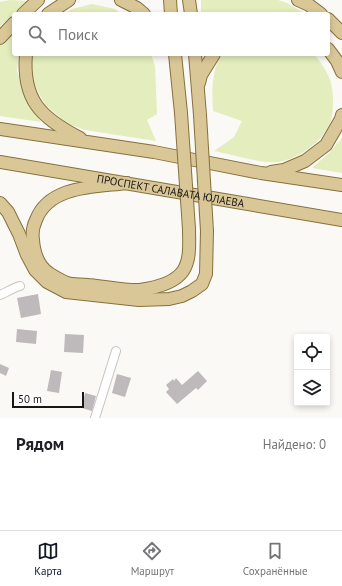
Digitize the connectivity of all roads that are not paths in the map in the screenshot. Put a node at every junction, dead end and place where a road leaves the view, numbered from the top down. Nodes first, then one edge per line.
1 (38, 0) edge
2 (69, 0) edge
3 (121, 0) edge
4 (170, 0) edge
5 (189, 0) edge
6 (298, 0) edge
7 (25, 12) edge
8 (51, 12) edge
9 (142, 12) edge
10 (171, 12) edge
11 (190, 12) edge
12 (318, 12) edge
13 (330, 22) edge
14 (12, 25) edge
15 (342, 33) edge
16 (0, 38) edge
17 (330, 52) edge
18 (26, 56) edge
19 (169, 56) edge
20 (175, 56) edge
21 (195, 56) edge
22 (213, 56) edge
23 (342, 72) edge
24 (198, 86) junction
25 (179, 92) junction
26 (342, 115) edge
27 (0, 129) edge
28 (90, 143) junction
29 (0, 162) edge
30 (261, 173) junction
31 (127, 183) junction
32 (342, 185) edge
33 (0, 202) edge
34 (342, 220) edge
35 (20, 286) dead end
36 (0, 295) edge
37 (116, 351) dead end
38 (95, 418) edge

1 - 7 main road
2 - 8 main road
3 - 9 main road
4 - 10 main road
5 - 11 main road
6 - 12 main road
13 - 15 main road
14 - 16 main road
17 - 23 main road
18 - 28 main road
19 - 25 main road
20 - 25 main road
21 - 24 main road
22 - 24 main road
24 - 33 main road, bridge
25 - 31 main road, bridge
26 - 30 main road
27 - 28 main road
28 - 30 main road
29 - 31 main road, ПРОСПЕКТ САЛАВАТА ЮЛАЕВА
30 - 32 main road
31 - 34 main road, ПРОСПЕКТ САЛАВАТА ЮЛАЕВА
35 - 36 street
37 - 38 street

